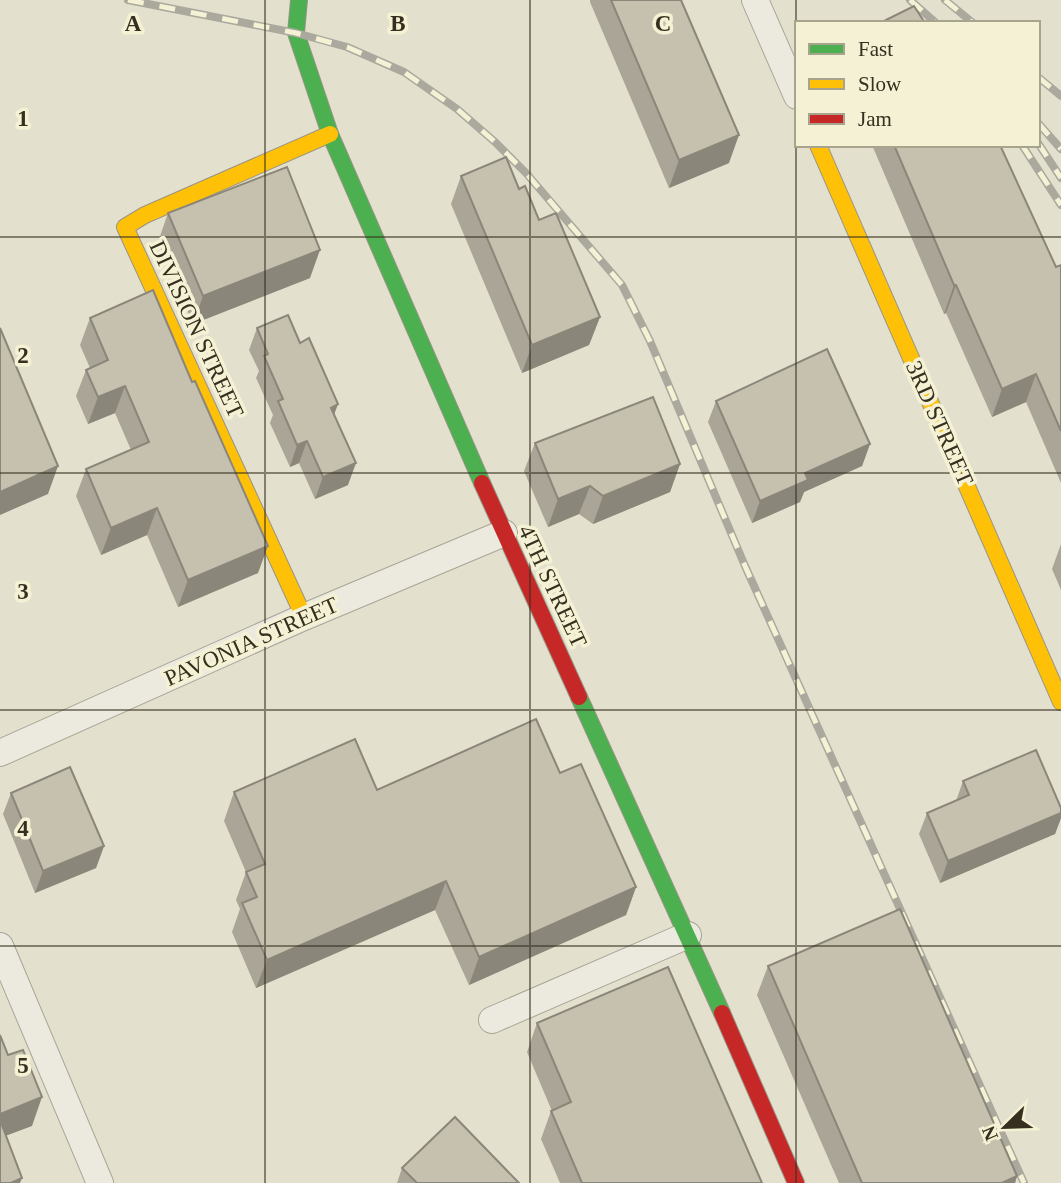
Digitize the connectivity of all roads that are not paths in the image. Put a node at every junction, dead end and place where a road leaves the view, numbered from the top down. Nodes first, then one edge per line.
1 (299, 0) edge
2 (755, 0) edge
3 (795, 91) edge
4 (330, 134) junction
5 (819, 147) edge
6 (504, 533) junction
7 (304, 617) junction
8 (1061, 702) edge
9 (0, 753) edge
10 (688, 935) junction
11 (0, 946) edge
12 (492, 1020) dead end
13 (100, 1183) edge
14 (796, 1183) edge

1 - 4 main road, 4TH STREET
2 - 3 street
4 - 6 main road, 4TH STREET
4 - 7 main road, DIVISION STREET
5 - 8 main road, 3RD STREET
6 - 7 street, PAVONIA STREET
6 - 10 main road, 4TH STREET
7 - 9 street, PAVONIA STREET
10 - 12 street
10 - 14 main road, 4TH STREET
11 - 13 street

